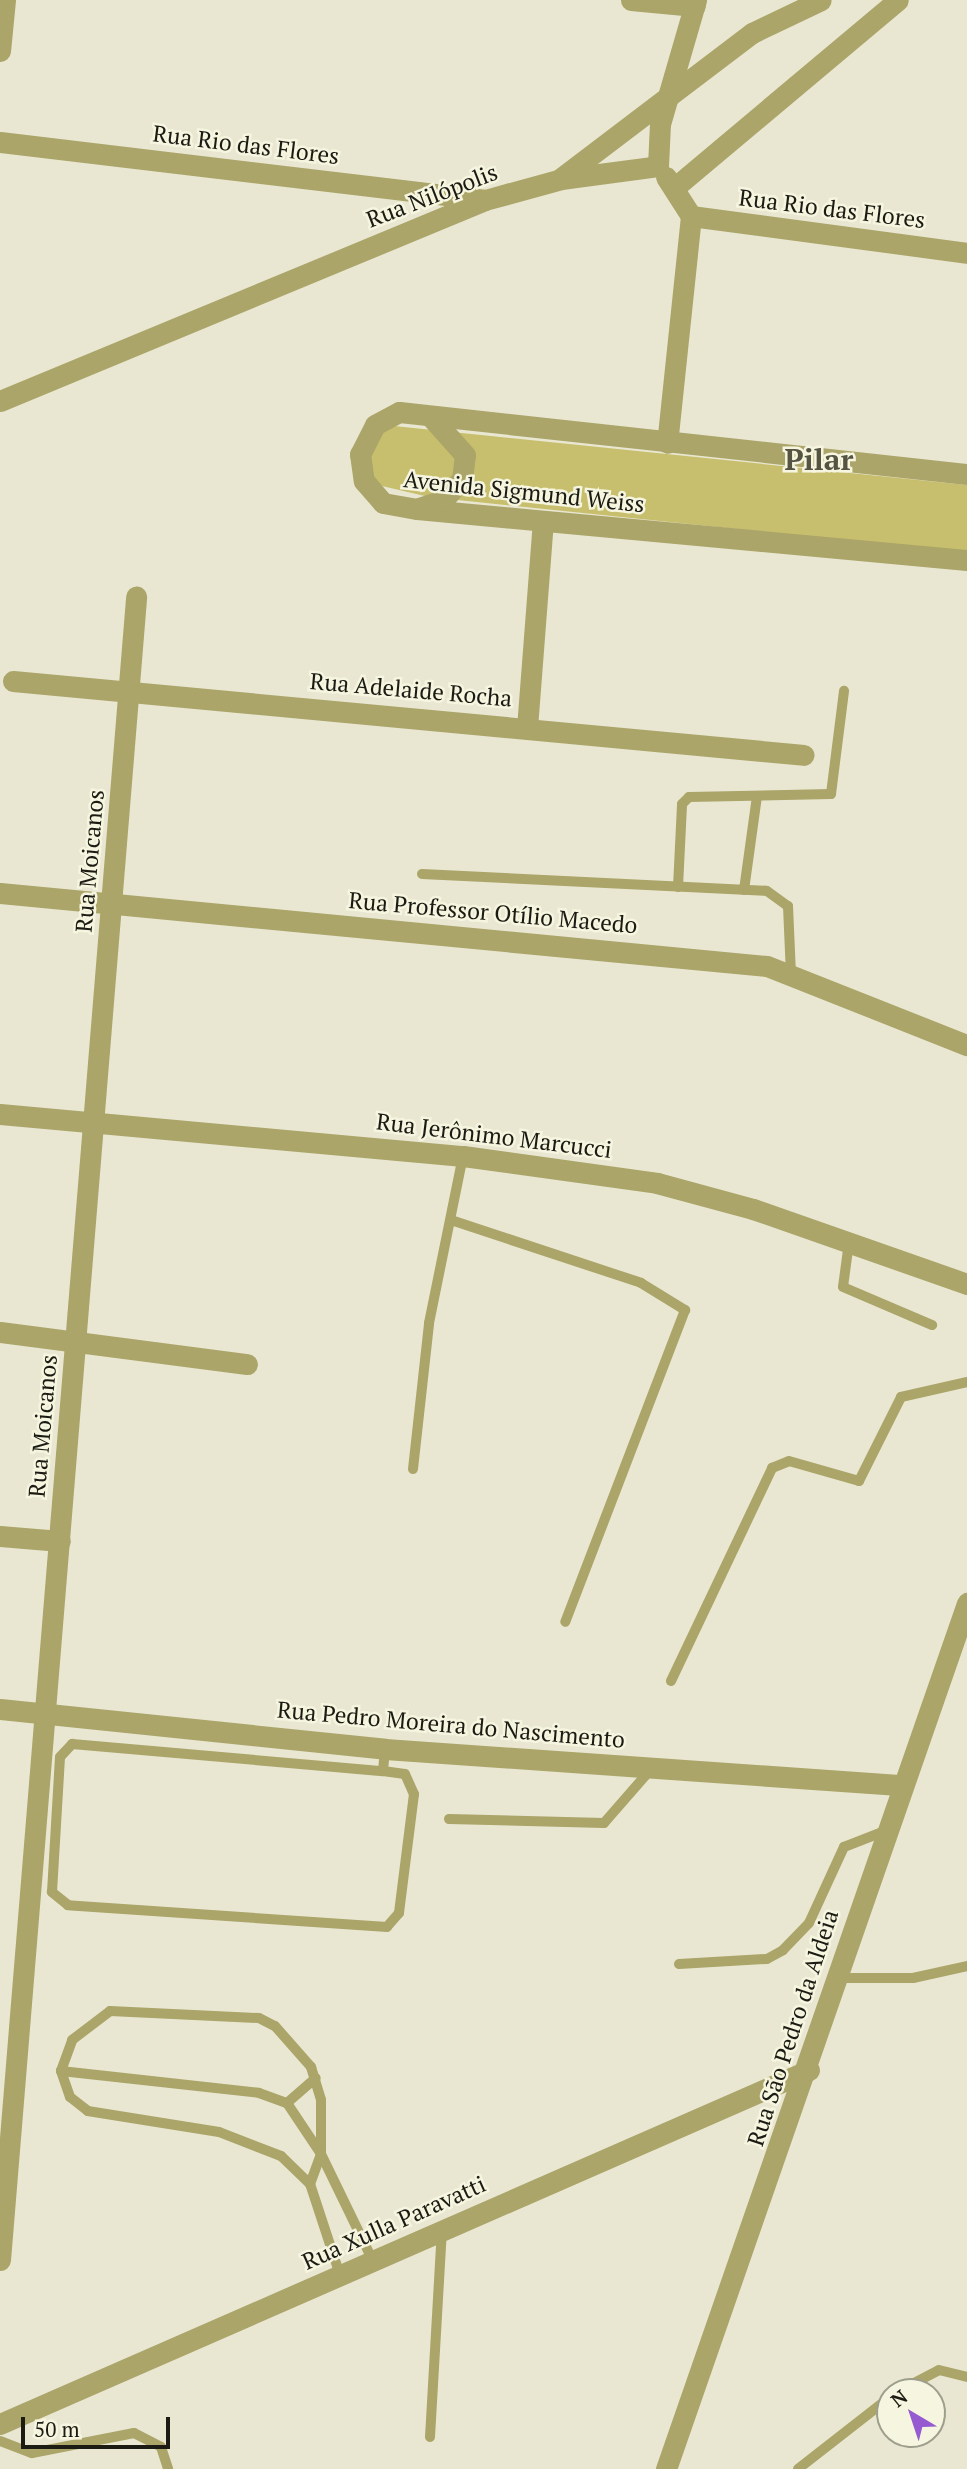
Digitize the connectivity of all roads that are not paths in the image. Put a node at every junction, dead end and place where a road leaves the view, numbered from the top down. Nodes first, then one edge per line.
1 (5, 0) edge
2 (631, 0) edge
3 (821, 0) edge
4 (898, 0) edge
5 (695, 3) edge
6 (0, 51) edge
7 (669, 95) junction
8 (0, 142) edge
9 (658, 166) junction
10 (561, 178) junction
11 (674, 188) junction
12 (485, 200) junction
13 (691, 216) junction
14 (967, 253) edge
15 (0, 401) edge
16 (430, 416) junction
17 (667, 443) junction
18 (967, 474) edge
19 (417, 509) junction
20 (544, 522) junction
21 (967, 560) edge
22 (136, 597) dead end
23 (13, 681) dead end
24 (131, 690) junction
25 (844, 691) dead end
26 (527, 728) junction
27 (804, 755) dead end
28 (757, 796) junction
29 (422, 874) dead end
30 (678, 887) junction
31 (744, 890) junction
32 (0, 894) edge
33 (113, 903) junction
34 (791, 975) junction
35 (967, 1045) edge
36 (0, 1114) edge
37 (96, 1122) junction
38 (463, 1157) junction
39 (454, 1221) junction
40 (849, 1242) junction
41 (967, 1284) edge
42 (932, 1325) dead end
43 (0, 1332) edge
44 (77, 1341) junction
45 (247, 1364) dead end
46 (967, 1382) edge
47 (413, 1469) dead end
48 (0, 1536) edge
49 (60, 1542) junction
50 (967, 1604) edge
51 (565, 1622) dead end
52 (671, 1681) dead end
53 (0, 1709) edge
54 (43, 1712) junction
55 (385, 1749) junction
56 (652, 1768) junction
57 (383, 1771) junction
58 (899, 1785) junction
59 (449, 1819) dead end
60 (885, 1831) junction
61 (679, 1964) dead end
62 (967, 1966) edge
63 (838, 1978) junction
64 (810, 2070) junction
65 (61, 2071) junction
66 (316, 2078) junction
67 (287, 2103) junction
68 (321, 2154) junction
69 (310, 2184) junction
70 (442, 2231) junction
71 (0, 2260) edge
72 (373, 2261) junction
73 (340, 2275) junction
74 (967, 2377) edge
75 (924, 2378) edge
76 (876, 2408) edge
77 (0, 2424) edge
78 (430, 2437) dead end
79 (0, 2441) edge
80 (670, 2467) edge
81 (168, 2469) edge
82 (798, 2469) edge

1 - 6 street
2 - 5 street
3 - 7 street
4 - 11 street
5 - 7 street
7 - 9 street
7 - 10 street
8 - 12 street, Rua Rio das Flores
9 - 10 street, Rua Nilópolis
9 - 11 street
10 - 12 street, Rua Nilópolis
11 - 13 street
12 - 15 street, Rua Nilópolis
13 - 14 street, Rua Rio das Flores
13 - 17 street
16 - 17 street, Avenida Sigmund Weiss
16 - 19 street
16 - 19 street, Avenida Sigmund Weiss
17 - 18 street, Avenida Sigmund Weiss
19 - 20 street, Avenida Sigmund Weiss
20 - 21 street, Avenida Sigmund Weiss
20 - 26 street
22 - 24 street, Rua Moicanos
23 - 24 street, Rua Adelaide Rocha
24 - 26 street, Rua Adelaide Rocha
24 - 33 street, Rua Moicanos
25 - 28 lane
26 - 27 street, Rua Adelaide Rocha
28 - 30 lane
28 - 31 lane
29 - 30 lane
30 - 31 lane
31 - 34 lane
32 - 33 street, Rua Professor Otílio Macedo
33 - 34 street, Rua Professor Otílio Macedo
33 - 37 street, Rua Moicanos
34 - 35 street, Rua Professor Otílio Macedo
36 - 37 street, Rua Jerônimo Marcucci
37 - 38 street, Rua Jerônimo Marcucci
37 - 44 street, Rua Moicanos
38 - 39 lane
38 - 40 street, Rua Jerônimo Marcucci
39 - 47 lane
39 - 51 lane
40 - 41 street, Rua Jerônimo Marcucci
40 - 42 lane
43 - 44 street
44 - 45 street
44 - 49 street, Rua Moicanos
46 - 52 lane
48 - 49 street
49 - 54 street, Rua Moicanos
50 - 58 street, Rua São Pedro da Aldeia
53 - 54 street, Rua Pedro Moreira do Nascimento
54 - 55 street, Rua Pedro Moreira do Nascimento
54 - 71 street, Rua Moicanos
55 - 56 street, Rua Pedro Moreira do Nascimento
55 - 57 lane
56 - 58 street, Rua Pedro Moreira do Nascimento
56 - 59 lane
57 - 57 lane
58 - 60 street, Rua São Pedro da Aldeia
60 - 61 lane
60 - 63 street, Rua São Pedro da Aldeia
62 - 63 lane
63 - 64 street, Rua São Pedro da Aldeia
64 - 70 street, Rua Xulla Paravatti
64 - 80 street, Rua São Pedro da Aldeia
65 - 66 lane
65 - 67 lane
65 - 69 lane
66 - 67 lane
66 - 68 lane
67 - 68 lane
68 - 69 lane
68 - 72 lane
69 - 73 lane
70 - 72 street, Rua Xulla Paravatti
70 - 78 lane
72 - 73 street, Rua Xulla Paravatti
73 - 77 street, Rua Xulla Paravatti
74 - 75 lane
76 - 82 lane
79 - 81 lane

